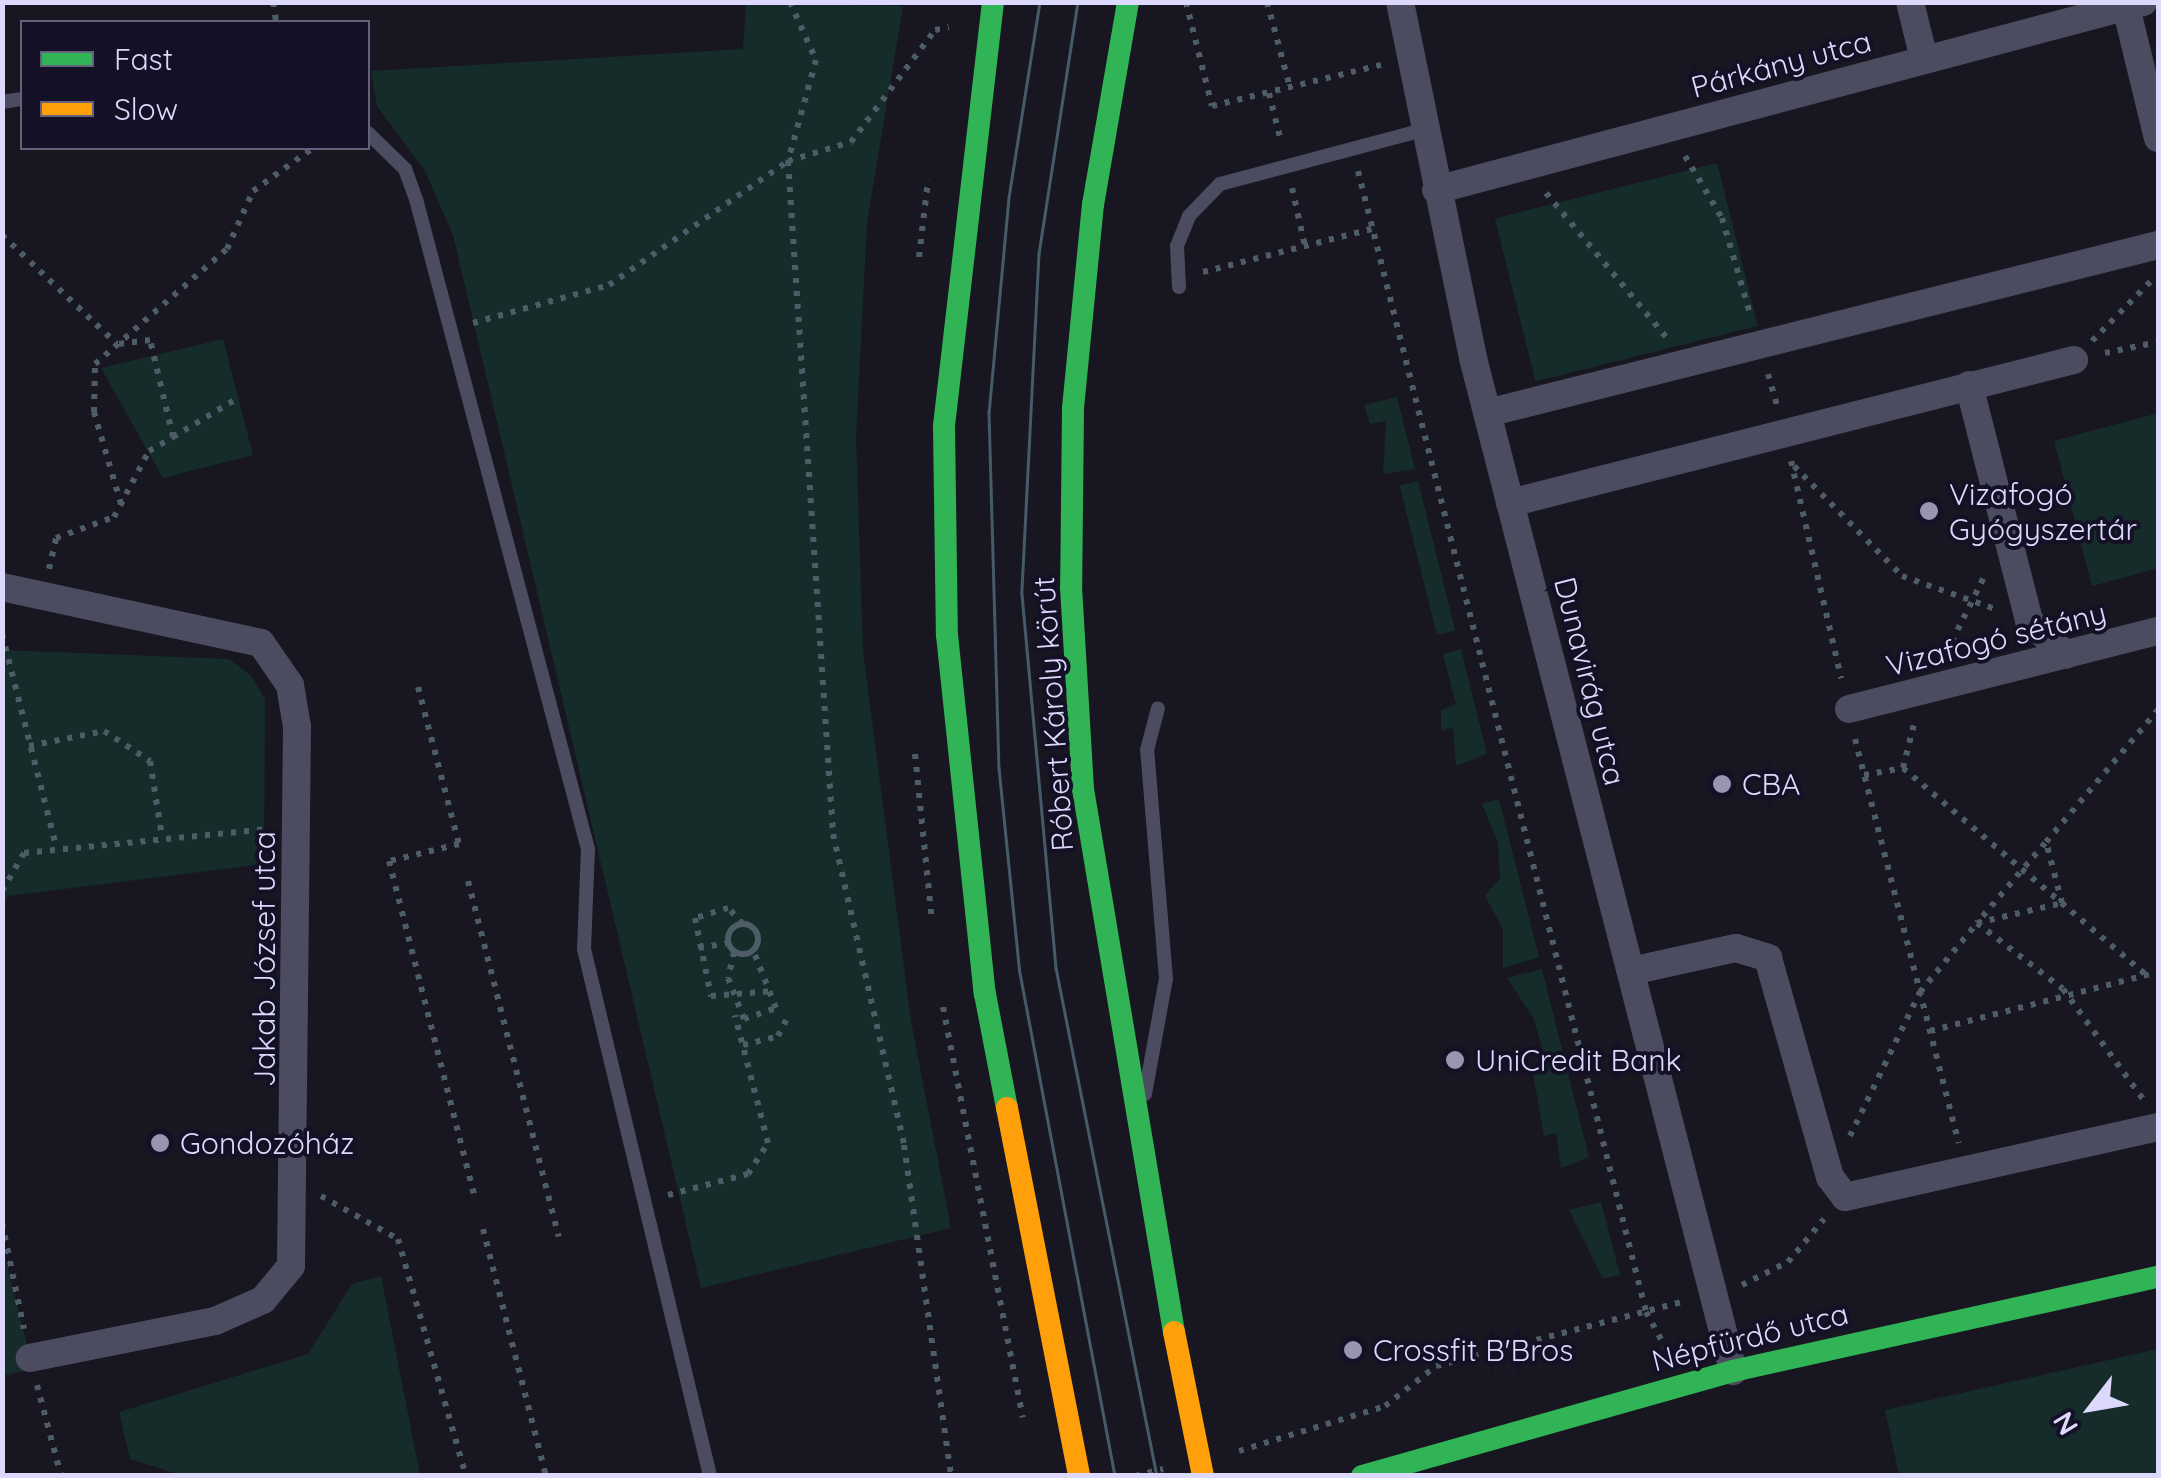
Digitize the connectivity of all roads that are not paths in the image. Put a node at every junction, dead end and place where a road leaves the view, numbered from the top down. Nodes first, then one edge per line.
1 (993, 2) edge
2 (1128, 2) edge
3 (1400, 2) edge
4 (1910, 2) edge
5 (2135, 5) edge
6 (1924, 59) junction
7 (1426, 129) junction
8 (370, 135) edge
9 (2158, 138) edge
10 (1436, 190) junction
11 (2158, 245) edge
12 (1179, 283) road end
13 (2074, 360) road end
14 (1969, 385) junction
15 (1487, 414) junction
16 (1510, 504) junction
17 (2, 587) edge
18 (2158, 631) edge
19 (2066, 655) junction
20 (1158, 708) dead end
21 (1848, 709) road end
22 (1631, 971) junction
23 (2155, 1128) edge
24 (1136, 1144) junction
25 (2158, 1277) edge
26 (30, 1358) road end
27 (1733, 1372) junction
28 (1078, 1469) edge
29 (1377, 1473) edge
30 (710, 1476) edge
31 (1203, 1476) edge

1 - 28 main road
2 - 24 main road, Róbert Károly körút
3 - 7 street, Dunavirág utca
4 - 6 street
5 - 6 street, Párkány utca
5 - 9 street
6 - 10 street, Párkány utca
7 - 10 street, Dunavirág utca
7 - 12 lane
8 - 30 lane
10 - 15 street, Dunavirág utca
11 - 15 street
13 - 14 street
14 - 16 street
14 - 19 street
15 - 16 street, Dunavirág utca
16 - 22 street, Dunavirág utca
17 - 26 street, Jakab József utca
18 - 19 street, Vizafogó sétány
19 - 21 street, Vizafogó sétány
20 - 24 lane
22 - 23 street
22 - 27 street, Dunavirág utca
24 - 31 main road, Róbert Károly körút
25 - 27 main road, Népfürdő utca
27 - 29 main road, Népfürdő utca

